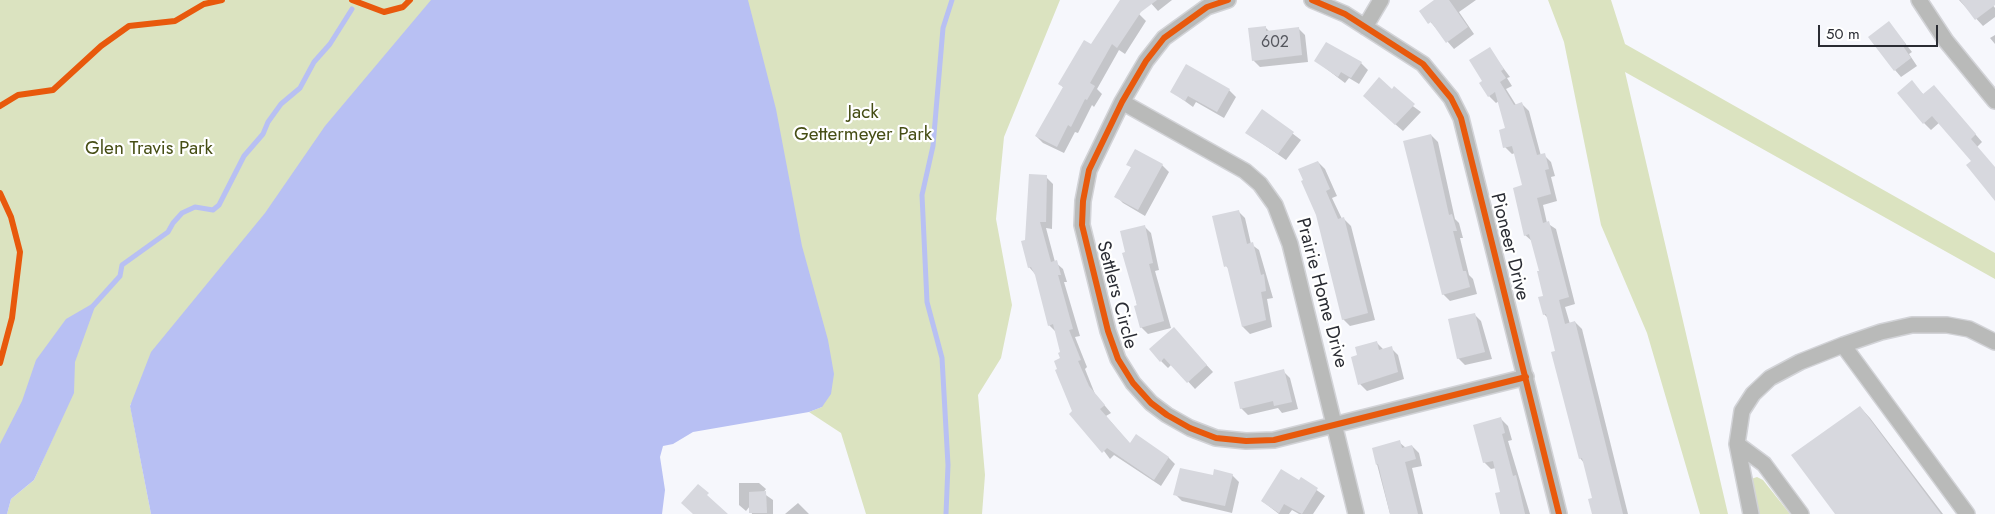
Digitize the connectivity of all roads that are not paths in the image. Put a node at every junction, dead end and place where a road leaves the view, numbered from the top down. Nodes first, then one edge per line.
1 (1228, 0) edge
2 (1312, 0) edge
3 (1382, 0) edge
4 (1919, 0) edge
5 (1365, 27) junction
6 (1122, 102) junction
7 (1995, 102) edge
8 (1995, 342) edge
9 (1843, 345) junction
10 (1526, 377) junction
11 (1333, 424) junction
12 (1737, 444) junction
13 (1356, 514) edge
14 (1559, 514) edge
15 (1751, 514) edge
16 (1801, 514) edge
17 (1967, 514) edge

1 - 6 street, Settlers Circle
2 - 5 street
3 - 5 street
4 - 7 street
5 - 10 street, Pioneer Drive
6 - 11 street, Prairie Home Drive
6 - 11 street, Settlers Circle
8 - 9 street
9 - 12 street
9 - 17 street
10 - 11 street, Settlers Circle
10 - 14 street, Pioneer Drive
11 - 13 street, Prairie Home Drive
12 - 15 street
12 - 16 street

